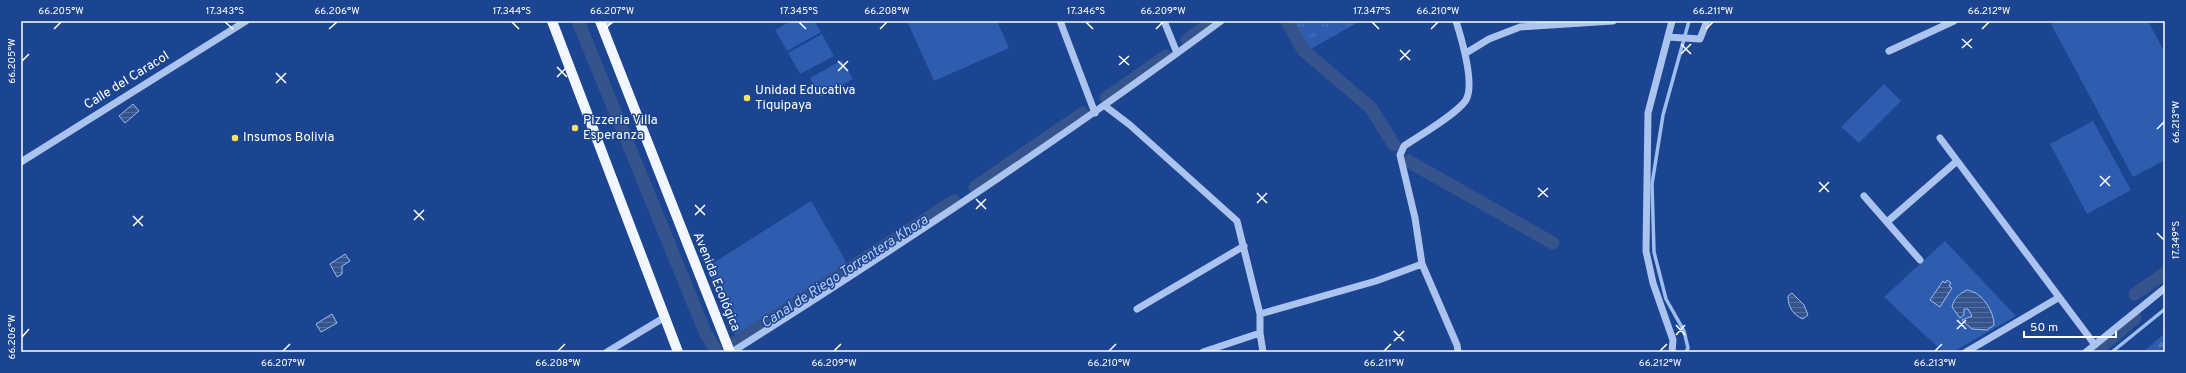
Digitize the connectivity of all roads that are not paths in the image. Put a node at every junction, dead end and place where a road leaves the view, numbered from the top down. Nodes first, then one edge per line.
1 (246, 21) edge
2 (552, 21) edge
3 (1060, 21) edge
4 (1164, 21) edge
5 (1221, 21) edge
6 (1456, 21) edge
7 (1612, 21) edge
8 (1672, 21) edge
9 (1707, 21) edge
10 (1954, 21) edge
11 (604, 23) edge
12 (1668, 37) junction
13 (1889, 51) dead end
14 (1177, 53) junction
15 (1466, 53) junction
16 (1105, 106) junction
17 (1095, 113) junction
18 (1940, 138) dead end
19 (1957, 161) junction
20 (21, 162) edge
21 (1864, 196) dead end
22 (1887, 222) junction
23 (1244, 246) junction
24 (1920, 260) dead end
25 (1422, 264) junction
26 (2165, 288) edge
27 (2058, 298) junction
28 (1137, 309) dead end
29 (1260, 314) junction
30 (665, 317) junction
31 (1260, 332) junction
32 (2094, 345) junction
33 (607, 352) edge
34 (678, 352) edge
35 (731, 352) edge
36 (1203, 352) edge
37 (1263, 352) edge
38 (1458, 352) edge
39 (1672, 352) edge
40 (1966, 352) edge
41 (2086, 352) edge

1 - 20 street, Calle del Caracol
2 - 30 main road
3 - 17 street
4 - 14 street
5 - 14 street
6 - 15 street
7 - 15 street
8 - 12 street
9 - 12 street
10 - 13 street
11 - 35 main road, Avenida Ecológica
12 - 39 street
14 - 16 street
15 - 25 street
16 - 17 street
16 - 23 street
17 - 35 street
18 - 19 street
19 - 22 street
19 - 27 street
21 - 22 street
22 - 24 street
23 - 28 street
23 - 29 street
25 - 29 street
25 - 38 street
26 - 32 street
27 - 32 street
27 - 40 street
29 - 31 street
30 - 33 street
30 - 34 main road
31 - 36 street
31 - 37 street
32 - 41 street

